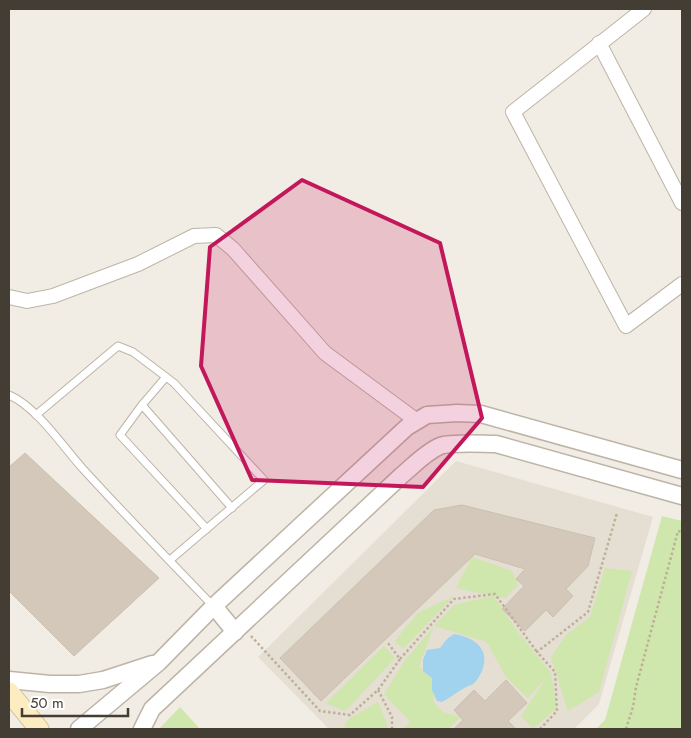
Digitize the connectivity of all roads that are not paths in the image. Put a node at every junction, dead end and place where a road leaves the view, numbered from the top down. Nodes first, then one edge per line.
1 (644, 9) edge
2 (599, 43) junction
3 (682, 203) edge
4 (682, 284) edge
5 (9, 297) edge
6 (166, 377) junction
7 (9, 396) edge
8 (142, 405) junction
9 (36, 416) junction
10 (417, 421) junction
11 (680, 467) edge
12 (682, 496) edge
13 (232, 508) junction
14 (207, 529) junction
15 (170, 560) junction
16 (214, 606) junction
17 (242, 633) junction
18 (159, 662) junction
19 (9, 680) edge
20 (9, 692) edge
21 (152, 709) junction
22 (39, 729) edge
23 (79, 729) edge
24 (131, 729) edge
25 (142, 729) edge

1 - 2 street
2 - 3 street
2 - 4 street
5 - 10 street
6 - 8 lane
6 - 9 lane
6 - 13 lane
7 - 9 lane
8 - 13 lane
8 - 14 lane
9 - 15 lane
10 - 11 street
10 - 16 street
12 - 17 street
13 - 14 lane
14 - 15 lane
15 - 16 lane
16 - 17 street
16 - 18 street
17 - 21 street
18 - 19 street
18 - 23 street
20 - 22 main road
21 - 24 street
21 - 25 street

